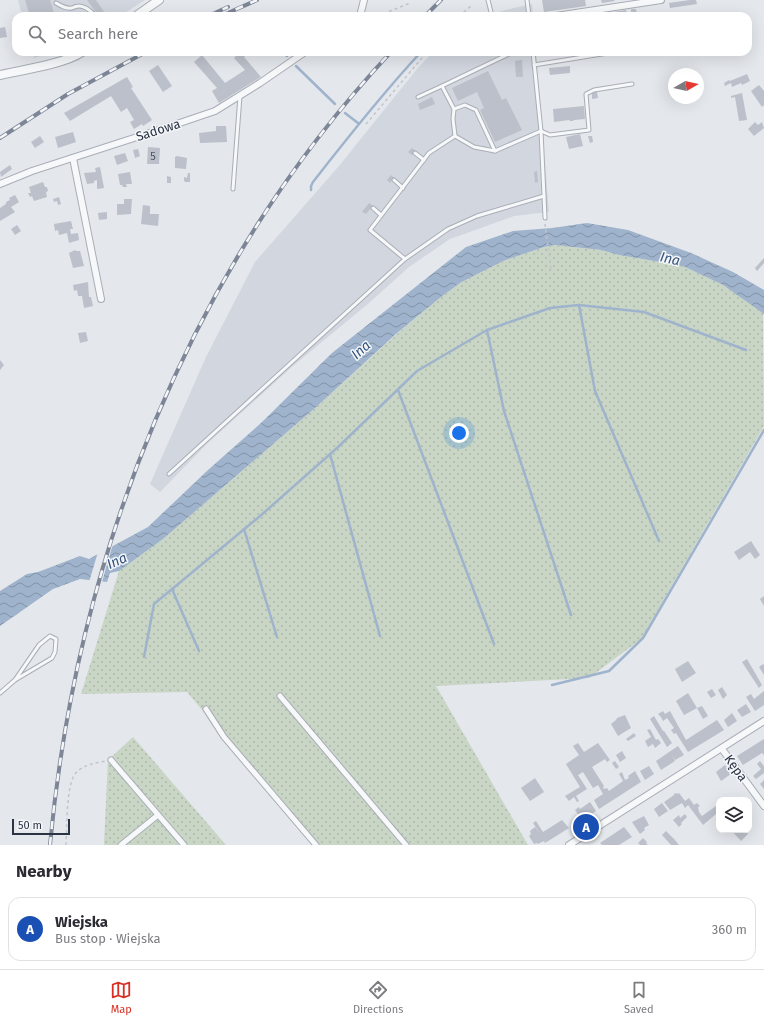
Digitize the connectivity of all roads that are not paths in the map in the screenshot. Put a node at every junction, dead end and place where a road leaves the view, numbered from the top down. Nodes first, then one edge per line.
1 (160, 0) edge
2 (364, 0) edge
3 (488, 0) edge
4 (527, 0) edge
5 (662, 0) edge
6 (56, 3) dead end
7 (91, 12) edge
8 (142, 12) edge
9 (361, 12) edge
10 (491, 12) edge
11 (528, 12) edge
12 (582, 12) edge
13 (76, 56) edge
14 (299, 56) edge
15 (505, 56) edge
16 (533, 56) edge
17 (590, 56) edge
18 (534, 65) junction
19 (0, 75) edge
20 (632, 84) dead end
21 (442, 86) junction
22 (240, 96) junction
23 (418, 97) dead end
24 (454, 108) junction
25 (541, 131) junction
26 (455, 136) junction
27 (495, 151) junction
28 (415, 153) dead end
29 (73, 158) junction
30 (424, 160) junction
31 (394, 180) dead end
32 (0, 184) edge
33 (403, 188) junction
34 (234, 189) dead end
35 (544, 196) junction
36 (372, 208) dead end
37 (381, 215) junction
38 (545, 218) road end
39 (405, 259) junction
40 (101, 299) dead end
41 (169, 474) dead end
42 (15, 680) junction
43 (0, 693) edge
44 (280, 696) dead end
45 (206, 710) dead end
46 (764, 721) edge
47 (722, 749) junction
48 (111, 760) road end
49 (764, 806) edge
50 (158, 815) junction
51 (120, 845) edge
52 (184, 845) edge
53 (316, 845) edge
54 (406, 845) edge
55 (569, 845) edge

1 - 8 street
2 - 9 street
3 - 10 lane
4 - 11 lane
5 - 12 street
6 - 7 lane
13 - 19 street
14 - 22 street, Sadowa
15 - 21 lane
16 - 18 lane
17 - 18 lane
18 - 25 lane
20 - 25 lane
21 - 23 lane
21 - 24 lane
22 - 29 street, Sadowa
22 - 34 lane
24 - 26 lane
24 - 27 lane
25 - 27 lane
25 - 35 lane
26 - 27 lane
26 - 30 lane
28 - 30 lane
29 - 32 street, Sadowa
29 - 40 street
30 - 33 lane
31 - 33 lane
33 - 37 lane
35 - 38 lane
35 - 39 lane
36 - 37 lane
37 - 39 lane
39 - 41 lane
42 - 42 lane
42 - 43 lane
44 - 54 street
45 - 53 street
46 - 47 street
47 - 49 street, Kępa
47 - 55 street
48 - 50 street
50 - 51 street
50 - 52 street

